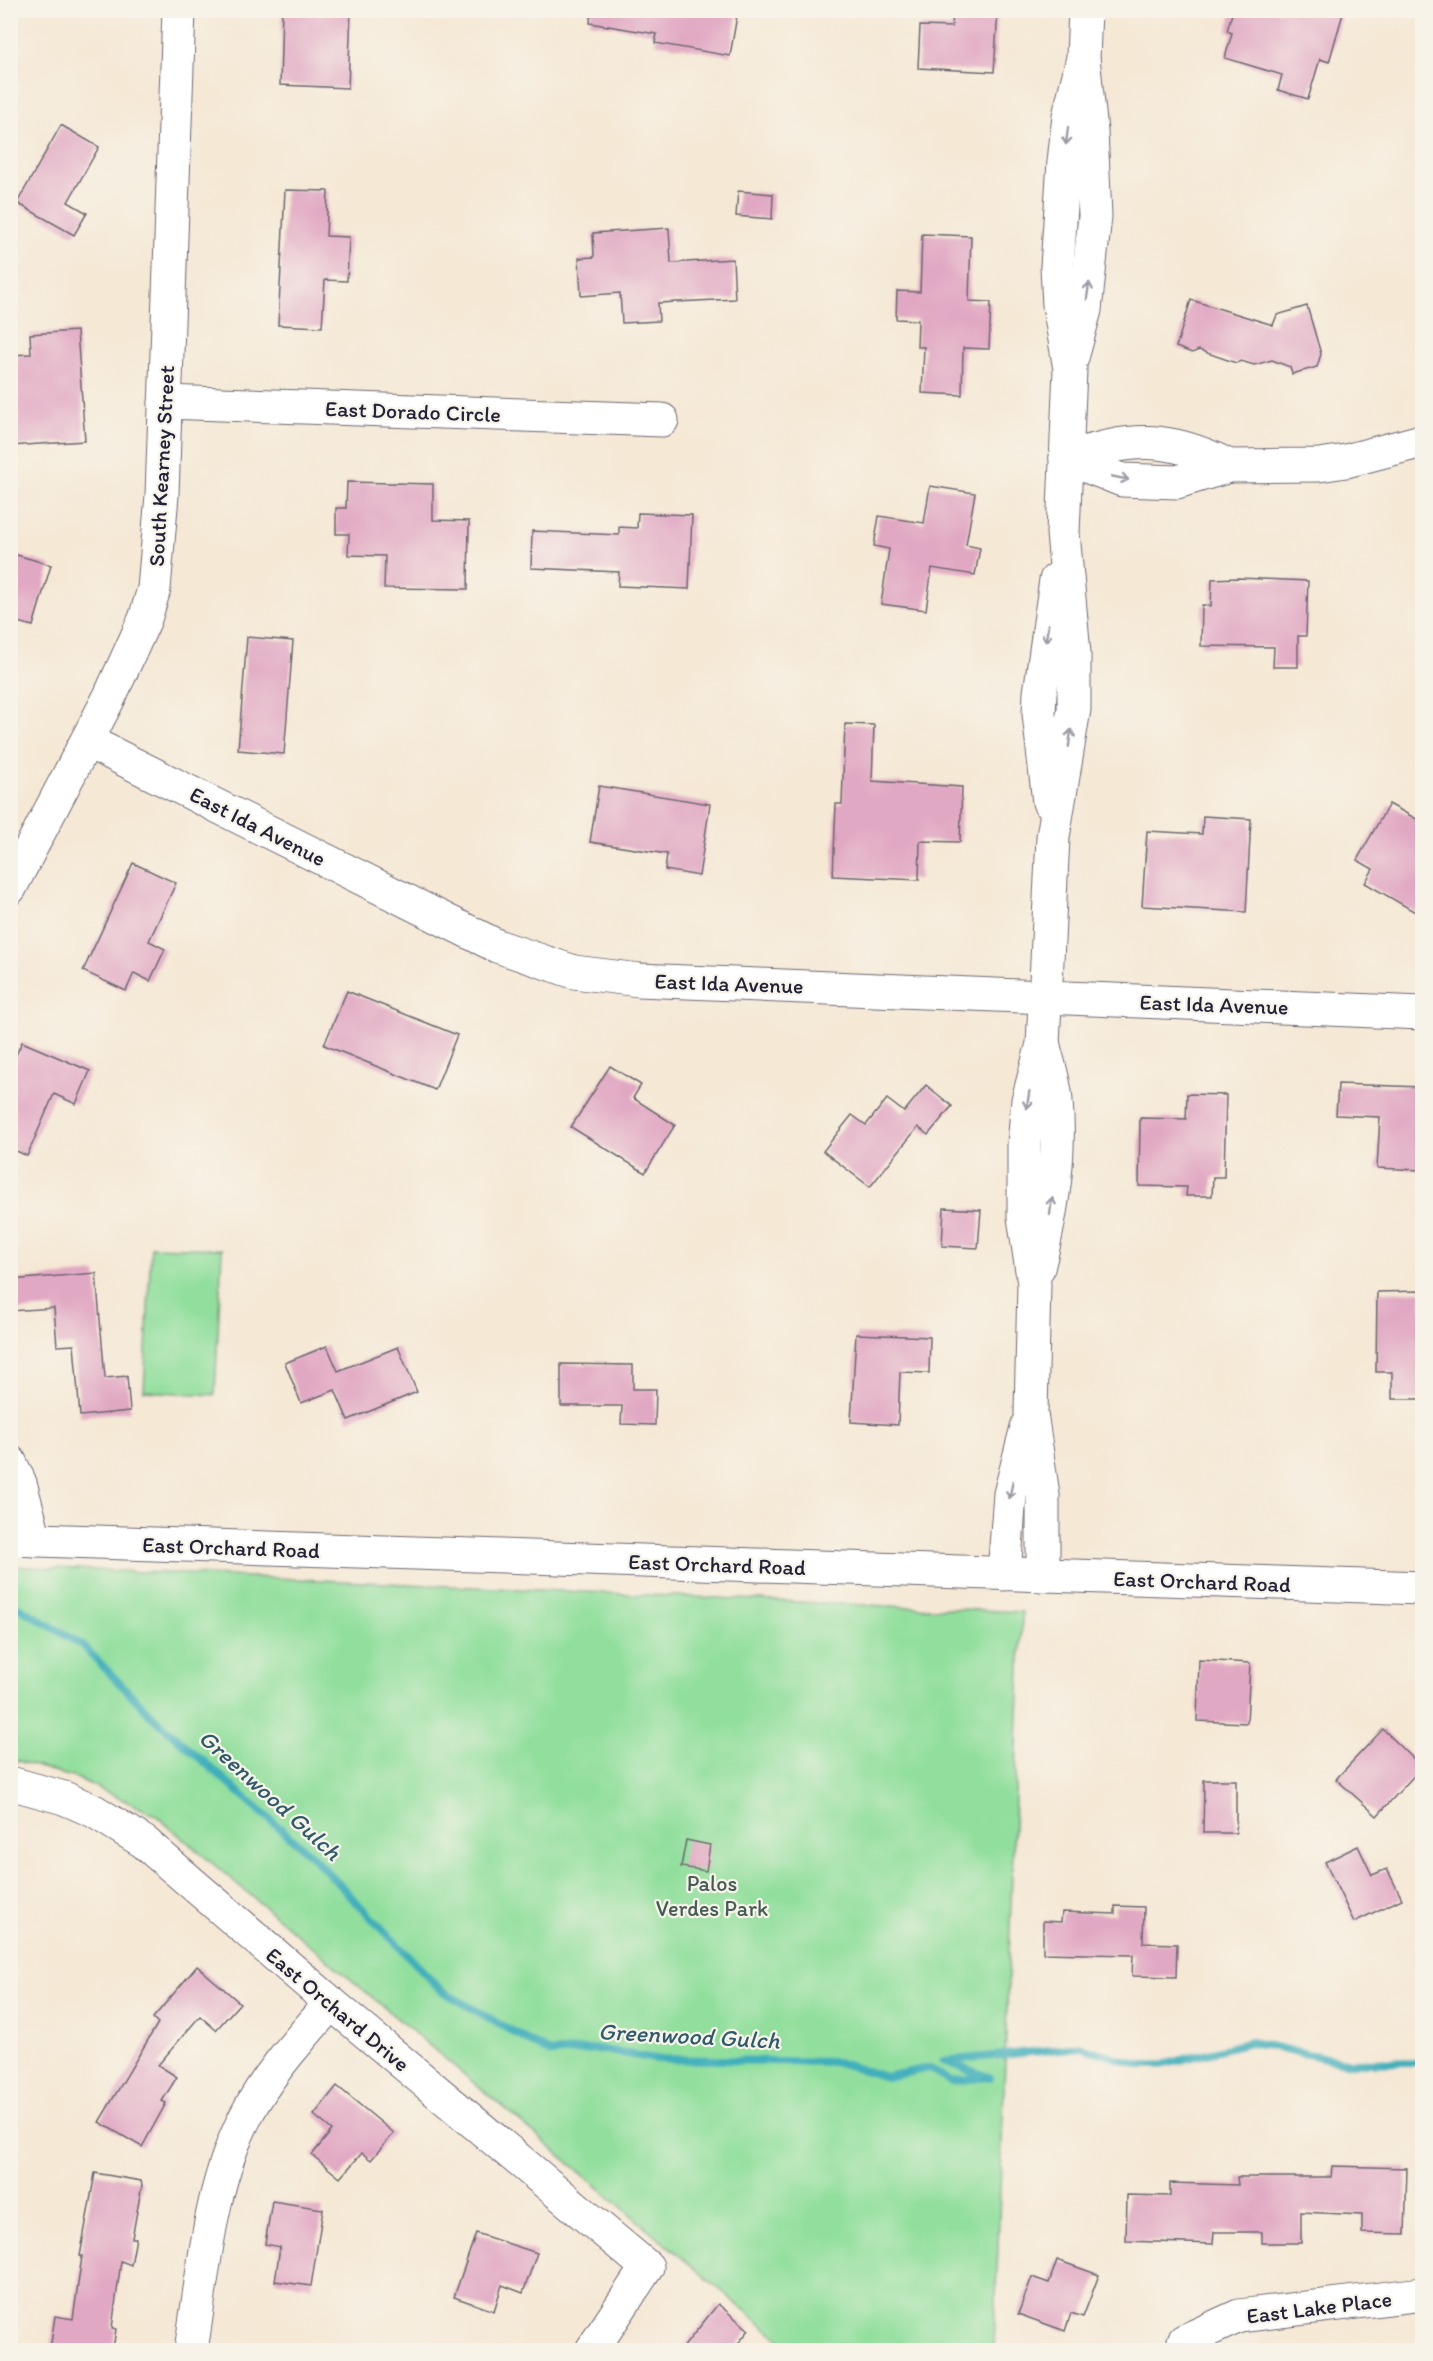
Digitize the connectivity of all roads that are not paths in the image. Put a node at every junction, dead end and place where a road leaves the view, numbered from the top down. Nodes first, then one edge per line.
1 (178, 10) edge
2 (1084, 10) edge
3 (165, 402) junction
4 (662, 420) dead end
5 (1422, 441) edge
6 (1066, 458) junction
7 (87, 741) junction
8 (10, 888) edge
9 (1046, 998) junction
10 (1422, 1013) edge
11 (1031, 1413) junction
12 (10, 1462) edge
13 (23, 1540) edge
14 (1004, 1574) junction
15 (1043, 1575) junction
16 (1422, 1588) edge
17 (10, 1783) edge
18 (331, 2003) junction
19 (1422, 2294) edge
20 (1184, 2342) dead end
21 (191, 2350) edge
22 (592, 2350) edge

1 - 3 street, South Kearney Street
2 - 6 street
3 - 4 street, East Dorado Circle
3 - 7 street, South Kearney Street
5 - 6 street
6 - 9 street
7 - 8 street, South Kearney Street
7 - 9 street, East Ida Avenue
9 - 10 street, East Ida Avenue
9 - 11 street
11 -> 14 street
11 - 15 street
12 - 13 street
13 - 14 street, East Orchard Road
14 - 15 street, East Orchard Road
15 - 16 street, East Orchard Road
17 - 18 street, East Orchard Drive
18 - 21 street
18 - 22 street, East Orchard Drive
19 - 20 street, East Lake Place

